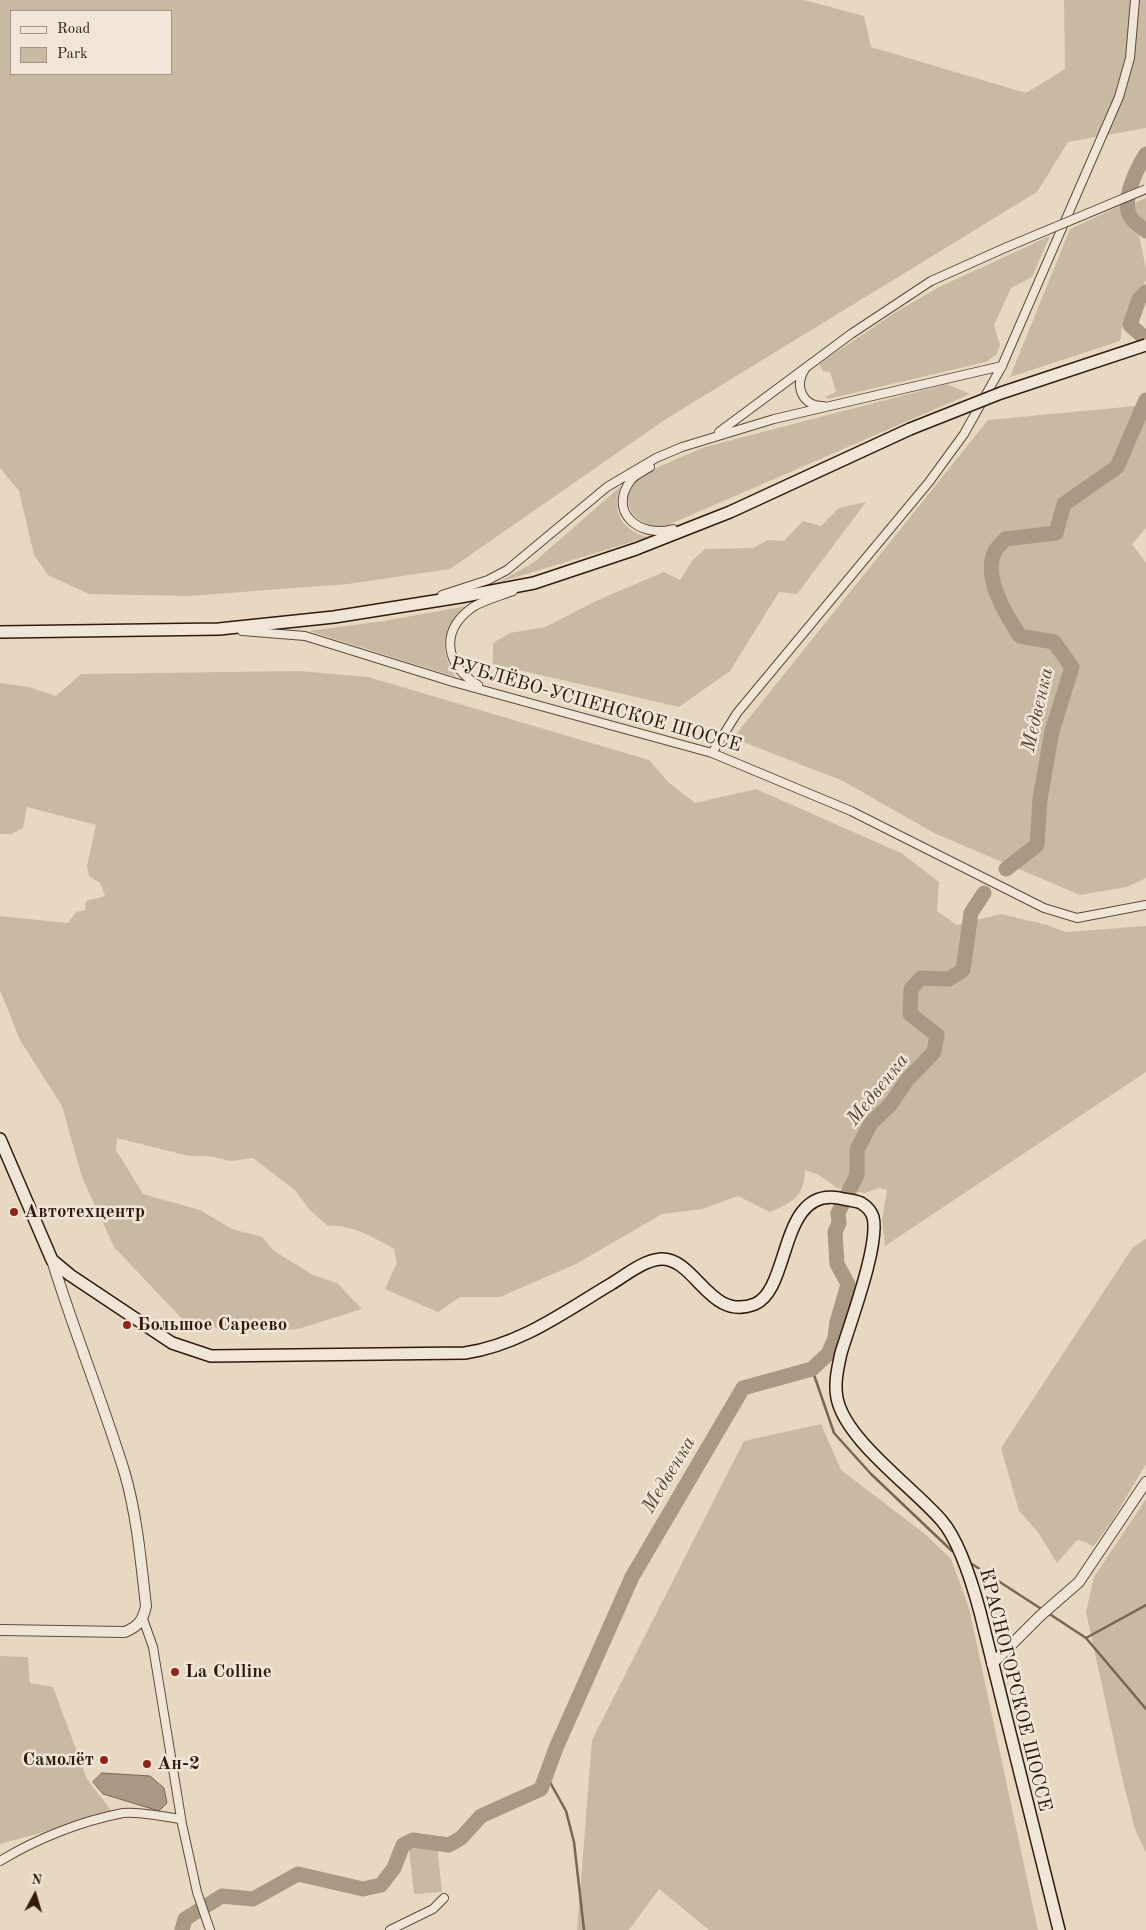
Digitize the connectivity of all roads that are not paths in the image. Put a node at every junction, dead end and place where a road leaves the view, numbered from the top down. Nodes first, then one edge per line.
1 (1135, 0) edge
2 (1146, 189) edge
3 (1146, 345) edge
4 (807, 365) junction
5 (1002, 366) junction
6 (831, 406) junction
7 (713, 436) junction
8 (682, 447) junction
9 (730, 512) junction
10 (534, 583) junction
11 (395, 608) junction
12 (219, 629) junction
13 (0, 632) edge
14 (484, 689) junction
15 (712, 753) junction
16 (1146, 905) edge
17 (0, 1139) edge
18 (52, 1260) junction
19 (1146, 1482) edge
20 (143, 1619) junction
21 (0, 1630) edge
22 (992, 1664) junction
23 (181, 1819) junction
24 (0, 1861) edge
25 (444, 1898) dead end
26 (210, 1930) edge
27 (390, 1930) edge
28 (1059, 1930) edge

1 - 5 street
2 - 4 street, bridge
3 - 9 main road, РУБЛЁВО-УСПЕНСКОЕ ШОССЕ, bridge
4 - 6 street
4 - 7 street
5 - 6 street
5 - 15 street
6 - 7 street
7 - 8 street
8 - 9 street
8 - 11 street
9 - 10 main road, РУБЛЁВО-УСПЕНСКОЕ ШОССЕ
10 - 11 main road, РУБЛЁВО-УСПЕНСКОЕ ШОССЕ
10 - 14 street
11 - 12 main road, РУБЛЁВО-УСПЕНСКОЕ ШОССЕ
12 - 13 main road, РУБЛЁВО-УСПЕНСКОЕ ШОССЕ
12 - 14 street, РУБЛЁВО-УСПЕНСКОЕ ШОССЕ
14 - 15 street, РУБЛЁВО-УСПЕНСКОЕ ШОССЕ
15 - 16 street, РУБЛЁВО-УСПЕНСКОЕ ШОССЕ
17 - 18 main road, КРАСНОГОРСКОЕ ШОССЕ
18 - 20 street
18 - 22 main road, КРАСНОГОРСКОЕ ШОССЕ
19 - 22 street
20 - 21 street
20 - 23 street
22 - 28 main road, КРАСНОГОРСКОЕ ШОССЕ
23 - 24 street
23 - 26 street
25 - 27 street

